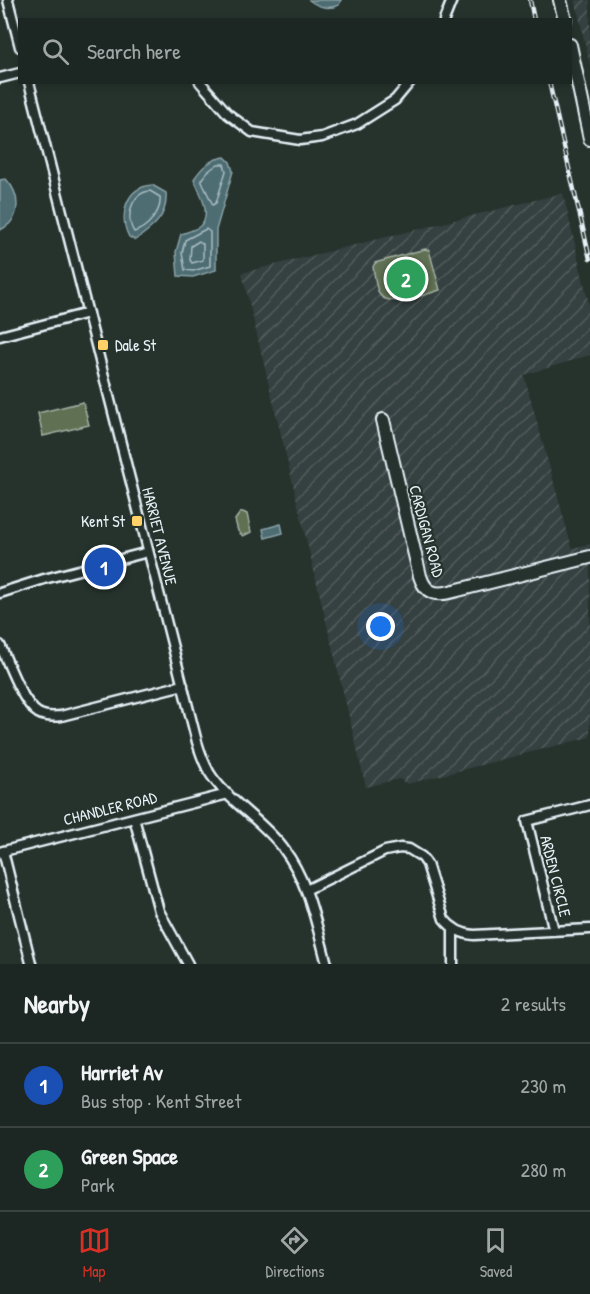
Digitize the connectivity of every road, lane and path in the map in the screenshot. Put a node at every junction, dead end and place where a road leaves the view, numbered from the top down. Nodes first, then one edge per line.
1 (8, 0) edge
2 (452, 0) edge
3 (560, 0) edge
4 (445, 18) edge
5 (564, 18) edge
6 (18, 39) edge
7 (572, 54) edge
8 (18, 73) edge
9 (0, 78) edge
10 (30, 84) edge
11 (202, 84) edge
12 (408, 84) edge
13 (590, 139) edge
14 (88, 313) junction
15 (0, 336) edge
16 (383, 420) dead end
17 (148, 552) junction
18 (590, 557) edge
19 (0, 593) edge
20 (0, 645) edge
21 (183, 685) junction
22 (228, 794) junction
23 (590, 805) edge
24 (134, 818) junction
25 (1, 851) edge
26 (306, 890) junction
27 (453, 929) junction
28 (590, 929) edge
29 (554, 931) junction
30 (31, 963) edge
31 (188, 964) edge
32 (327, 964) edge
33 (453, 964) edge

1 - 6 street
2 - 4 street
3 - 5 street
7 - 13 street
8 - 9 street
10 - 14 street, HARRIET AVENUE
11 - 12 street
14 - 15 street
14 - 17 street, HARRIET AVENUE
16 - 18 street, CARDIGAN ROAD
17 - 19 street
17 - 21 street, HARRIET AVENUE
20 - 21 street
21 - 22 street, HARRIET AVENUE
22 - 24 street, CHANDLER ROAD
22 - 26 street, HARRIET AVENUE
23 - 29 street, ARDEN CIRCLE
24 - 25 street, CHANDLER ROAD
24 - 31 street
25 - 30 street
26 - 27 street
26 - 32 street, HARRIET AVENUE
27 - 29 street
27 - 33 street
28 - 29 street

